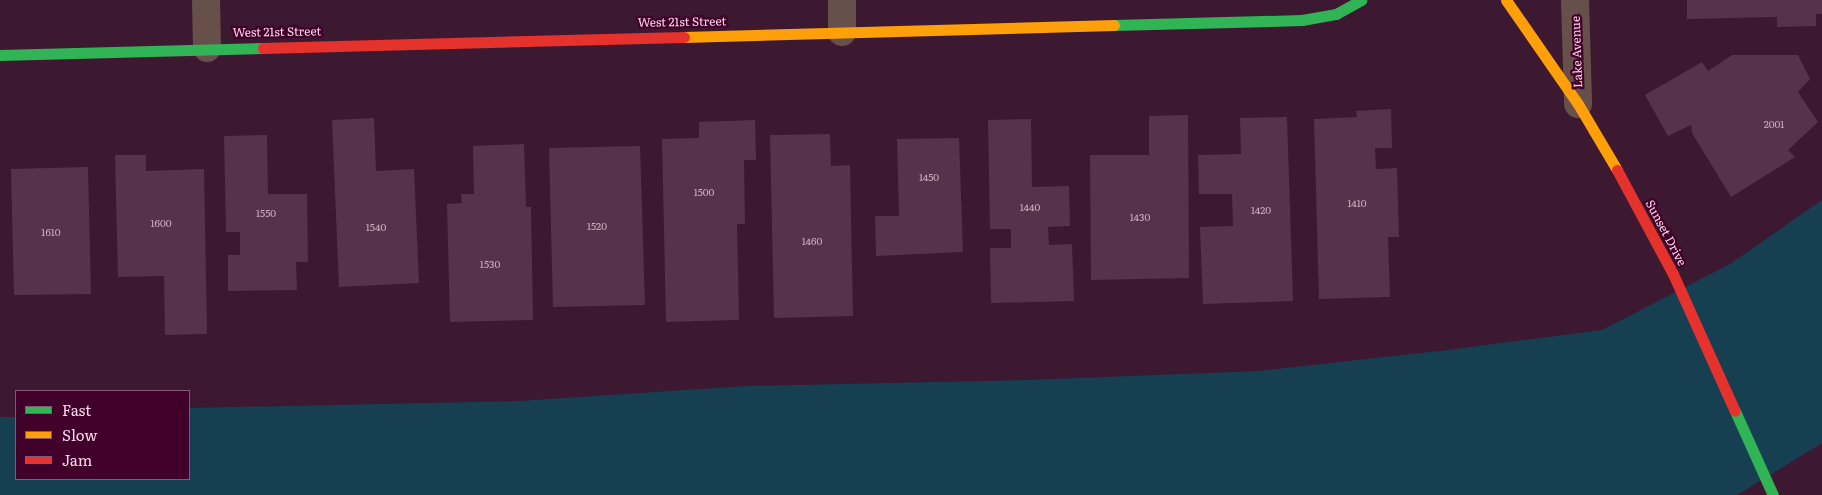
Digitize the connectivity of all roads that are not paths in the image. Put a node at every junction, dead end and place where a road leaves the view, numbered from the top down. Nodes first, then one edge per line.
1 (206, 0) edge
2 (842, 0) edge
3 (1361, 0) edge
4 (1506, 0) edge
5 (1575, 0) edge
6 (842, 32) junction
7 (207, 48) junction
8 (0, 55) edge
9 (1578, 104) junction
10 (1773, 495) edge

1 - 7 street
2 - 6 street
3 - 6 street, West 21st Street
4 - 9 street, Sunset Drive
5 - 9 street, Lake Avenue
6 - 7 street, West 21st Street
7 - 8 street, West 21st Street
9 - 10 street, Sunset Drive

